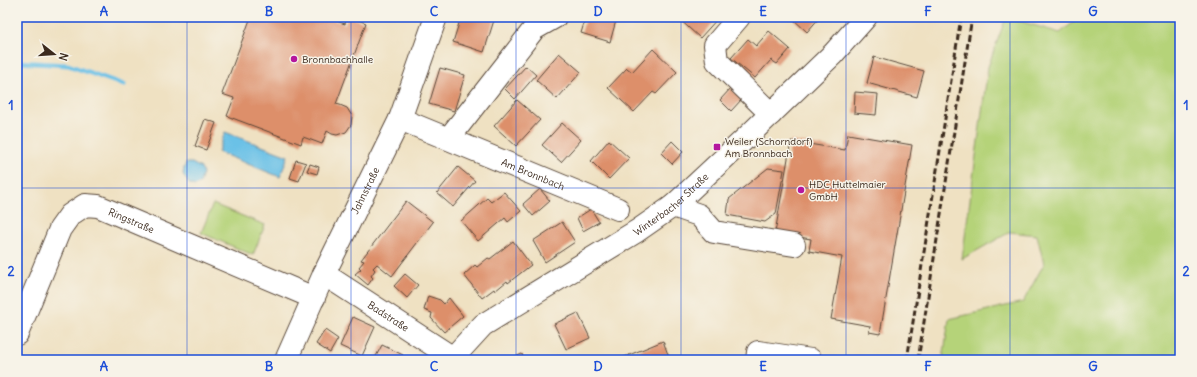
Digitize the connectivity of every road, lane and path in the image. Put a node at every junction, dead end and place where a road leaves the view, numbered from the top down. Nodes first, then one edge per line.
1 (436, 17) edge
2 (555, 17) edge
3 (739, 17) edge
4 (866, 17) edge
5 (771, 114) junction
6 (400, 119) junction
7 (449, 138) junction
8 (673, 206) junction
9 (618, 209) dead end
10 (794, 245) dead end
11 (324, 274) junction
12 (314, 298) junction
13 (17, 334) edge
14 (452, 359) edge
15 (286, 360) edge
16 (757, 360) edge
17 (811, 360) edge

1 - 6 street, Jahnstraße
2 - 7 street
3 - 5 street
4 - 5 street, Winterbacher Straße
5 - 8 street, Winterbacher Straße
6 - 7 street, Am Bronnbach
6 - 11 street, Jahnstraße
7 - 9 street, Am Bronnbach
8 - 10 street
8 - 14 street, Winterbacher Straße
11 - 12 street, Jahnstraße
11 - 14 street, Badstraße
12 - 13 street, Ringstraße
12 - 15 street, Jahnstraße
16 - 17 street

